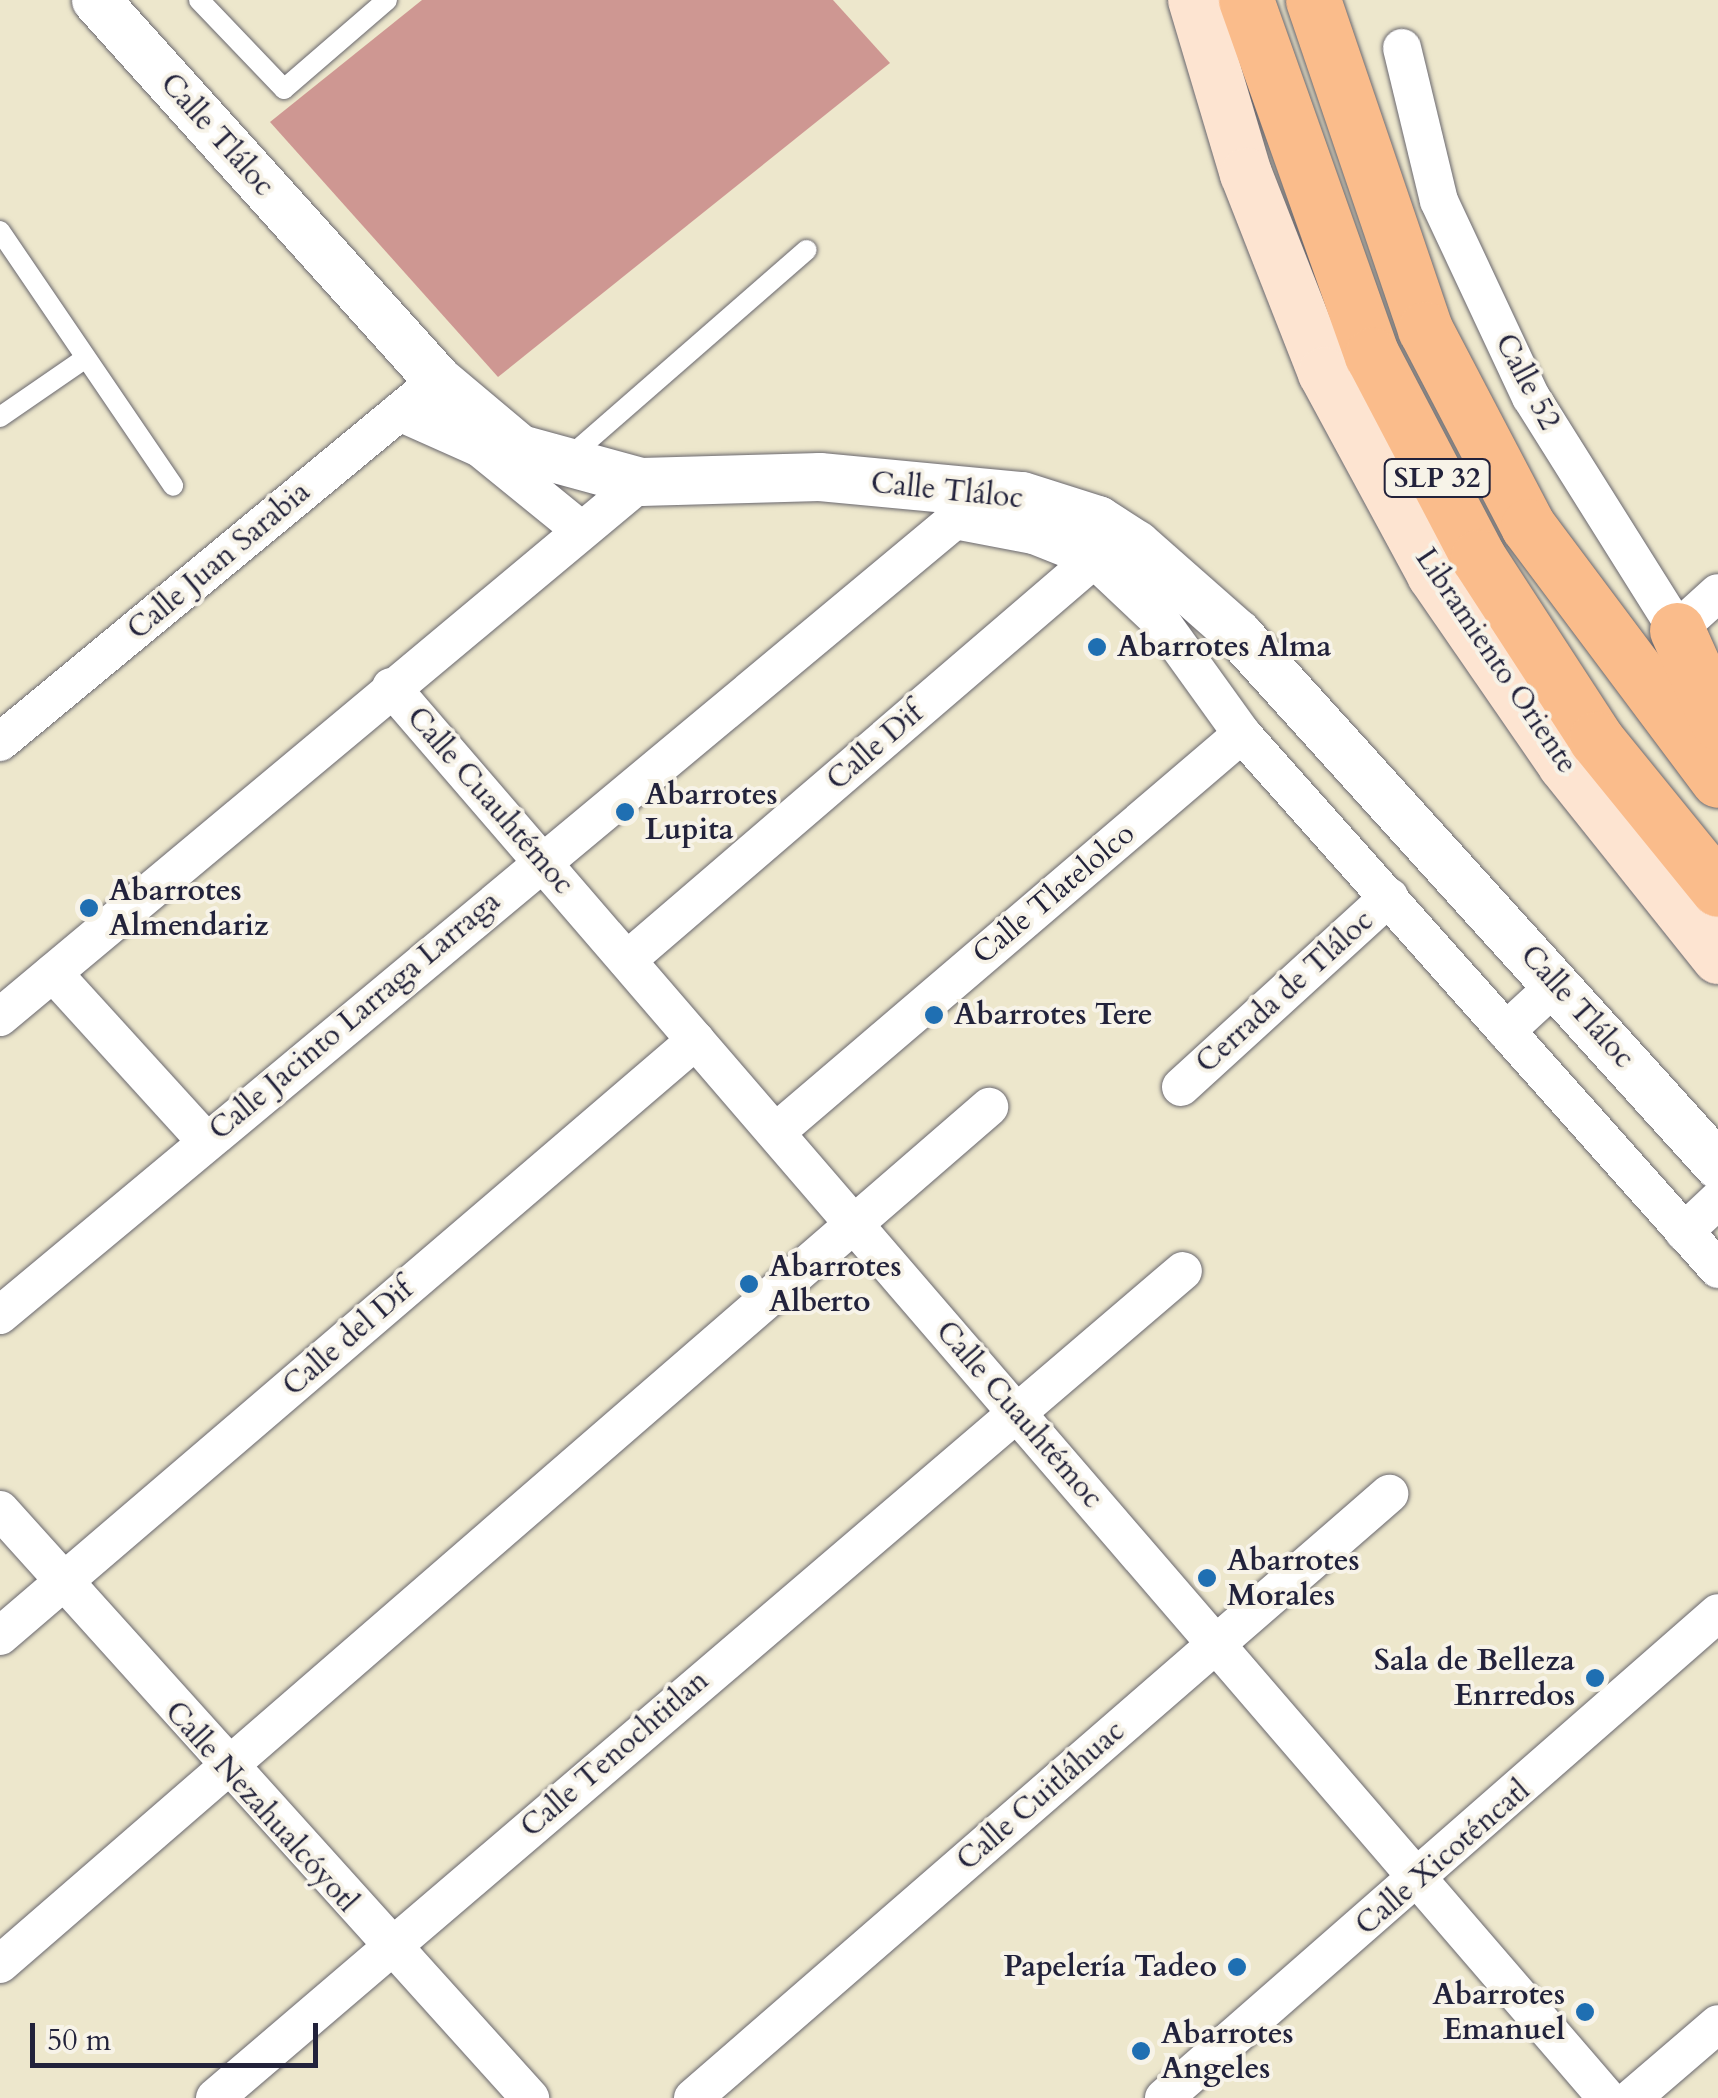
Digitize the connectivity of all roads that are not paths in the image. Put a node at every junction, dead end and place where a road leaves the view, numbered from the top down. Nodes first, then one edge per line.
1 (96, 0) edge
2 (200, 0) edge
3 (387, 0) edge
4 (1194, 0) edge
5 (1313, 0) edge
6 (1248, 8) edge
7 (1402, 48) dead end
8 (0, 231) edge
9 (807, 250) dead end
10 (86, 358) junction
11 (438, 380) junction
12 (399, 412) junction
13 (0, 417) edge
14 (560, 465) junction
15 (641, 482) junction
16 (173, 486) dead end
17 (581, 530) junction
18 (1096, 540) junction
19 (895, 564) joint
20 (1718, 593) edge
21 (1677, 630) junction
22 (1718, 686) edge
23 (392, 687) junction
24 (1718, 722) edge
25 (1242, 734) junction
26 (0, 742) edge
27 (1718, 780) edge
28 (541, 860) junction
29 (1718, 890) edge
30 (1389, 898) junction
31 (1718, 958) edge
32 (627, 960) junction
33 (53, 973) junction
34 (1557, 984) junction
35 (0, 1018) edge
36 (1506, 1031) junction
37 (696, 1040) junction
38 (1181, 1086) dead end
39 (990, 1107) dead end
40 (776, 1132) junction
41 (206, 1141) junction
42 (1718, 1164) edge
43 (1718, 1200) edge
44 (854, 1224) junction
45 (1684, 1232) junction
46 (1718, 1269) edge
47 (1183, 1271) dead end
48 (0, 1315) edge
49 (1016, 1412) junction
50 (1388, 1494) dead end
51 (0, 1510) edge
52 (63, 1582) junction
53 (1718, 1614) edge
54 (0, 1636) edge
55 (1216, 1644) junction
56 (225, 1769) junction
57 (1420, 1880) junction
58 (388, 1948) junction
59 (0, 1964) edge
60 (1718, 2024) edge
61 (215, 2098) edge
62 (530, 2098) edge
63 (694, 2098) edge
64 (1164, 2098) edge
65 (1607, 2098) edge
66 (1632, 2098) edge

1 - 11 street, Calle Tláloc
2 - 3 lane
4 - 31 main road, Libramiento Oriente
5 - 27 highway, SLP 32
6 - 29 highway, Libramiento Oriente / SLP 32
7 - 21 street, Calle 52
8 - 10 lane
9 - 14 lane
10 - 13 lane
10 - 16 lane
11 - 12 street, Calle Juan Sarabia
11 - 14 street, Calle Tláloc
12 - 17 street
12 - 26 street, Calle Juan Sarabia
14 - 15 street, Calle Tláloc
15 - 17 street
15 - 18 street, Calle Tláloc
17 - 23 street
18 - 19 street, Calle Tláloc
18 - 25 street, Calle Tláloc
18 - 32 street, Calle Dif
18 - 34 street, Calle Tláloc
19 - 28 street, Calle Jacinto Larraga Larraga
20 - 21 street
21 - 22 main road, Calle 52
21 - 24 highway
23 - 28 street, Calle Cuauhtémoc
23 - 33 street
25 - 30 street, Calle Tláloc
25 - 40 street, Calle Tlatelolco
28 - 32 street, Calle Cuauhtémoc
28 - 41 street, Calle Jacinto Larraga Larraga
30 - 36 street, Calle Tláloc
30 - 38 street, Cerrada de Tláloc
32 - 37 street, Calle Cuauhtémoc
33 - 35 street
33 - 41 street
34 - 36 street
34 - 42 street, Calle Tláloc
36 - 45 street, Calle Tláloc
37 - 40 street, Calle Cuauhtémoc
37 - 52 street, Calle del Dif
39 - 44 street
40 - 44 street, Calle Cuauhtémoc
41 - 48 street, Calle Jacinto Larraga Larraga
43 - 45 street
44 - 49 street, Calle Cuauhtémoc
44 - 56 street
45 - 46 street, Calle Tláloc
47 - 49 street, Calle Tenochtitlan
49 - 55 street, Calle Cuauhtémoc
49 - 58 street, Calle Tenochtitlan
50 - 55 street, Calle Cuitláhuac
51 - 52 street, Calle Nezahualcóyotl
52 - 54 street, Calle del Dif
52 - 56 street, Calle Nezahualcóyotl
53 - 57 street, Calle Xicoténcatl
55 - 57 street, Calle Cuauhtémoc
55 - 63 street, Calle Cuitláhuac
56 - 58 street, Calle Nezahualcóyotl
56 - 59 street
57 - 64 street, Calle Xicoténcatl
57 - 65 street, Calle Cuauhtémoc
58 - 61 street, Calle Tenochtitlan
58 - 62 street, Calle Nezahualcóyotl
60 - 66 street

